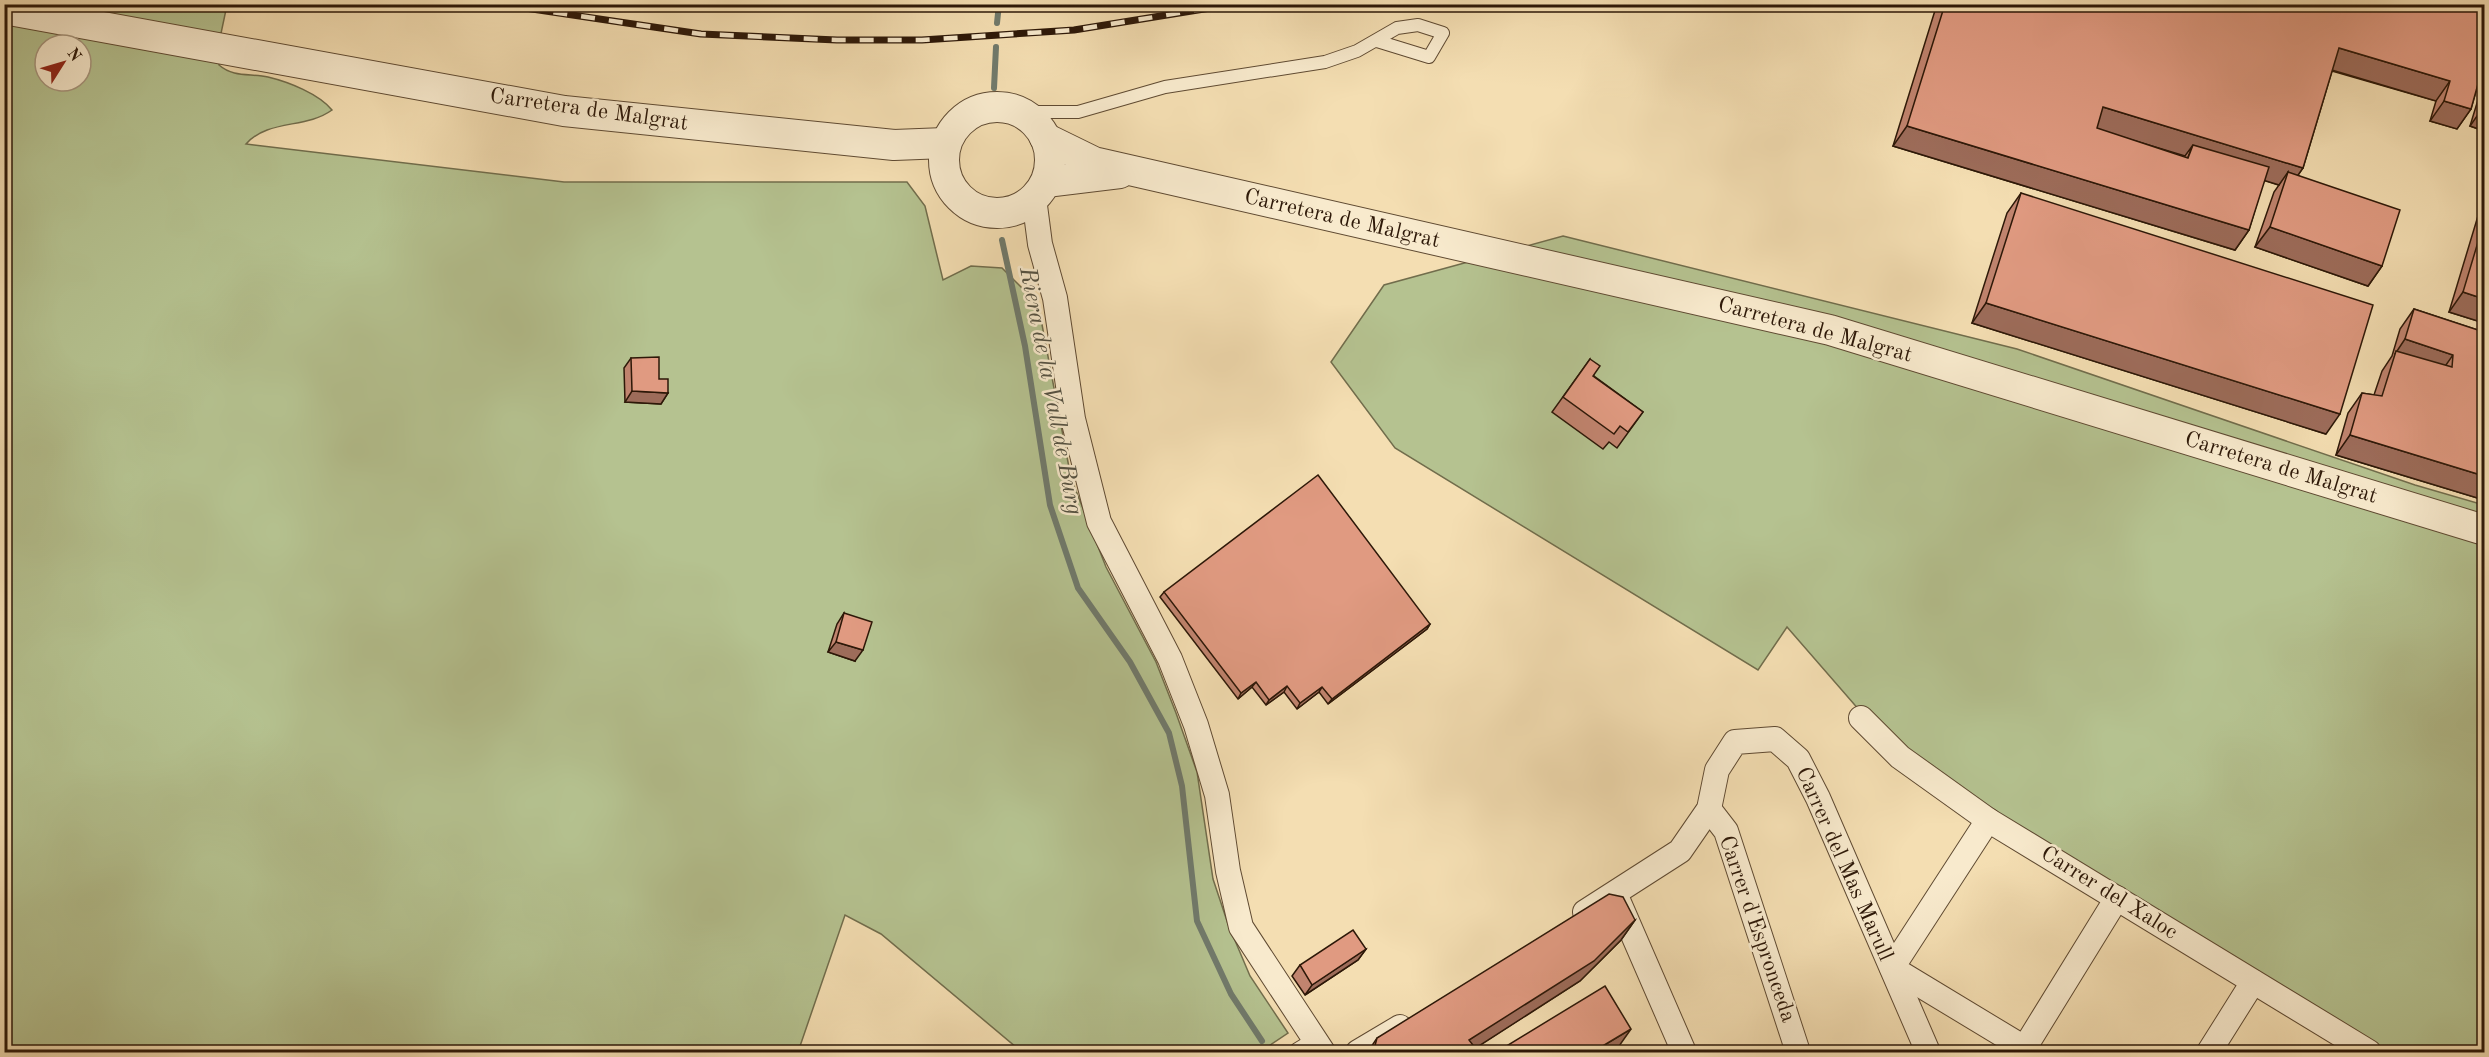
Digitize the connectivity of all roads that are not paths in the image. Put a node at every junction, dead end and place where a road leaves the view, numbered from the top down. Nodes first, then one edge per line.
1 (4, 9) edge
2 (1377, 41) junction
3 (1021, 112) junction
4 (1045, 138) junction
5 (945, 157) junction
6 (1135, 171) junction
7 (1033, 197) junction
8 (2484, 530) edge
9 (1861, 718) dead end
10 (1709, 808) junction
11 (1988, 820) junction
12 (1615, 893) junction
13 (2117, 898) junction
14 (1566, 924) edge
15 (1892, 968) junction
16 (2253, 982) junction
17 (1418, 1016) edge
18 (1312, 1049) edge
19 (2026, 1051) edge
20 (1358, 1053) edge
21 (1684, 1053) edge
22 (1798, 1053) edge
23 (1928, 1053) edge
24 (2209, 1053) edge
25 (2369, 1053) edge

1 - 5 street, Carretera de Malgrat
2 - 2 lane
2 - 3 lane
3 - 4 street
3 - 5 street
4 - 6 street, Carretera de Malgrat
4 - 7 street
5 - 7 street
6 - 7 street, Carretera de Malgrat
6 - 8 street, Carretera de Malgrat
7 - 18 street
9 - 11 street, Carrer del Xaloc
10 - 12 street, Carrer del Mas Marull
10 - 15 street, Carrer del Mas Marull
10 - 22 street, Carrer d'Espronceda
11 - 13 street, Carrer del Xaloc
11 - 15 street
12 - 14 street, Carrer del Mas Marull
12 - 21 street
13 - 16 street, Carrer del Xaloc
13 - 19 street
15 - 19 street
15 - 23 street, Carrer del Mas Marull
16 - 24 street
16 - 25 street, Carrer del Xaloc
17 - 20 street

